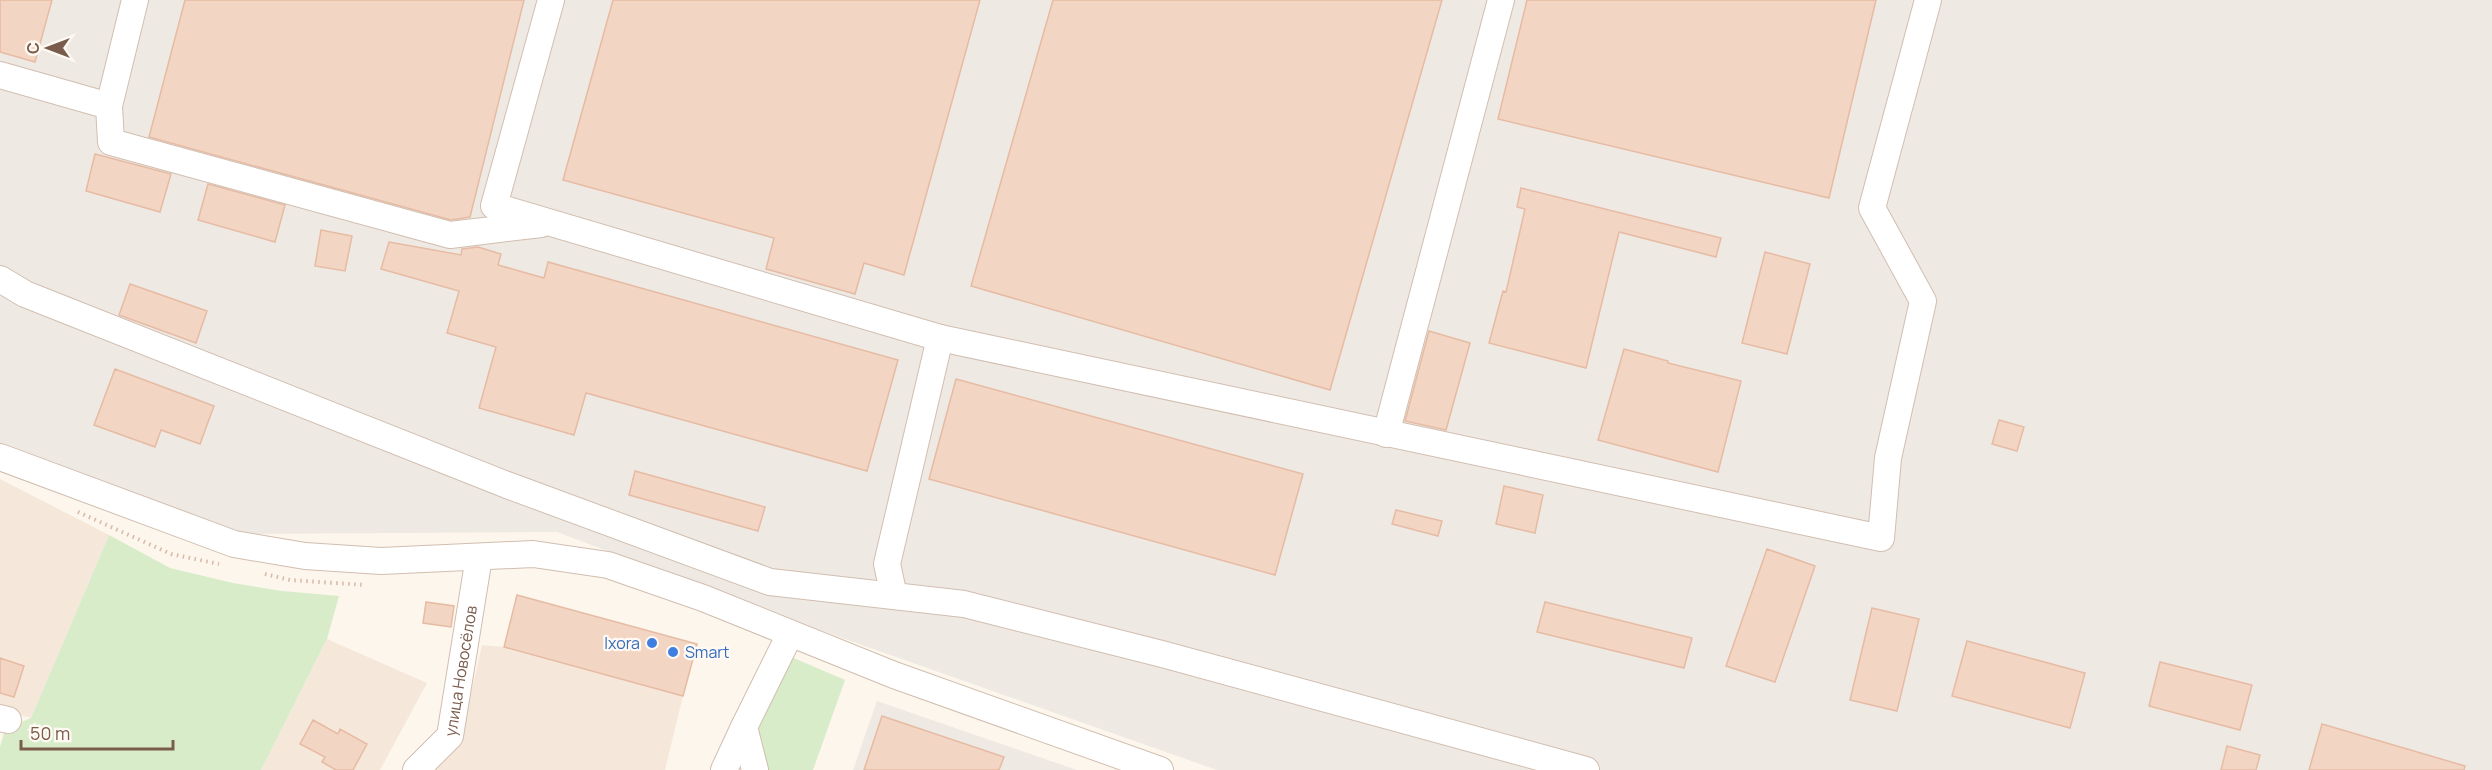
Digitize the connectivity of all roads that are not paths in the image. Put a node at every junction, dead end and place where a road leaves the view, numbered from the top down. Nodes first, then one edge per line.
1 (135, 0) edge
2 (551, 0) edge
3 (1501, 0) edge
4 (1928, 0) edge
5 (0, 75) edge
6 (109, 106) junction
7 (553, 223) junction
8 (0, 279) edge
9 (940, 338) junction
10 (1386, 434) junction
11 (0, 457) edge
12 (479, 557) junction
13 (894, 596) junction
14 (790, 634) junction
15 (744, 727) junction
16 (416, 770) edge
17 (723, 770) edge
18 (755, 770) edge
19 (1160, 770) edge
20 (1586, 770) edge

1 - 6 street
2 - 7 street
3 - 10 street
4 - 10 street
5 - 6 street
6 - 7 street
7 - 9 street
8 - 13 street
9 - 10 street
9 - 13 street
11 - 12 street
12 - 14 street
12 - 16 street, улица Новосёлов
13 - 20 street
14 - 15 street
14 - 19 street
15 - 17 street
15 - 18 street

